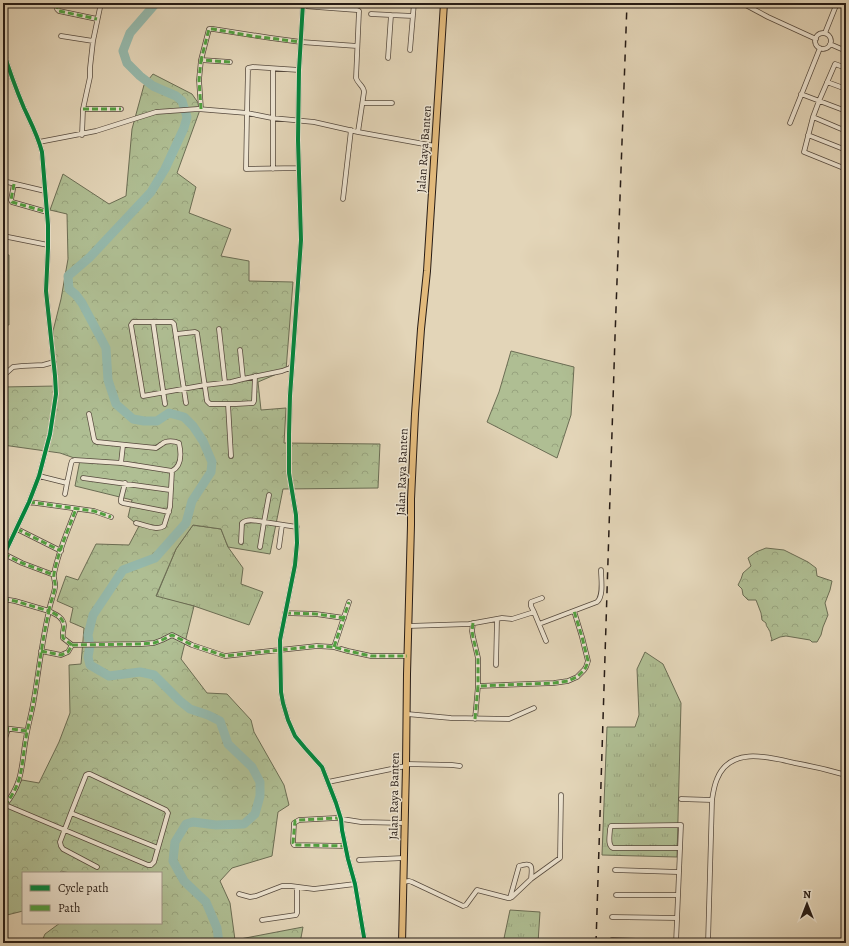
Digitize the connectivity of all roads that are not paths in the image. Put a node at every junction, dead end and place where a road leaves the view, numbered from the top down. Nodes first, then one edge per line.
1 (58, 3) edge
2 (101, 3) edge
3 (414, 3) edge
4 (444, 3) edge
5 (742, 3) edge
6 (837, 3) edge
7 (303, 5) edge
8 (371, 14) dead end
9 (391, 16) junction
10 (413, 16) junction
11 (97, 19) junction
12 (825, 33) junction
13 (61, 36) dead end
14 (816, 39) junction
15 (93, 41) junction
16 (301, 42) junction
17 (830, 44) junction
18 (357, 46) junction
19 (820, 48) junction
20 (3, 50) edge
21 (410, 50) dead end
22 (846, 51) edge
23 (388, 58) dead end
24 (202, 60) junction
25 (230, 62) dead end
26 (846, 68) edge
27 (273, 69) junction
28 (299, 70) junction
29 (827, 82) junction
30 (846, 89) edge
31 (801, 94) junction
32 (819, 101) junction
33 (363, 103) junction
34 (392, 103) dead end
35 (83, 109) junction
36 (121, 109) dead end
37 (200, 109) junction
38 (846, 111) edge
39 (247, 113) junction
40 (813, 117) junction
41 (272, 118) junction
42 (298, 120) junction
43 (790, 123) dead end
44 (351, 130) junction
45 (846, 130) edge
46 (358, 132) junction
47 (82, 135) junction
48 (808, 136) junction
49 (39, 142) junction
50 (435, 146) junction
51 (846, 150) edge
52 (299, 168) junction
53 (273, 169) junction
54 (846, 169) edge
55 (3, 181) edge
56 (14, 184) junction
57 (45, 191) junction
58 (343, 199) dead end
59 (47, 212) junction
60 (3, 236) edge
61 (48, 246) junction
62 (153, 322) junction
63 (219, 329) dead end
64 (177, 334) junction
65 (240, 350) dead end
66 (54, 362) junction
67 (292, 365) junction
68 (3, 376) edge
69 (255, 376) junction
70 (243, 379) junction
71 (225, 383) junction
72 (205, 385) junction
73 (184, 389) junction
74 (163, 392) junction
75 (186, 403) dead end
76 (165, 404) dead end
77 (228, 404) junction
78 (89, 414) dead end
79 (123, 445) junction
80 (231, 456) dead end
81 (121, 463) junction
82 (172, 471) junction
83 (39, 476) junction
84 (83, 478) dead end
85 (67, 483) junction
86 (124, 483) junction
87 (170, 490) junction
88 (65, 494) dead end
89 (269, 495) dead end
90 (29, 502) junction
91 (76, 509) junction
92 (169, 512) junction
93 (111, 517) dead end
94 (264, 522) junction
95 (136, 523) dead end
96 (282, 525) junction
97 (297, 527) junction
98 (17, 529) junction
99 (241, 542) dead end
100 (260, 547) dead end
101 (279, 547) dead end
102 (61, 551) junction
103 (4, 556) edge
104 (602, 570) dead end
105 (54, 575) junction
106 (542, 598) dead end
107 (3, 600) edge
108 (349, 602) dead end
109 (49, 611) junction
110 (574, 611) junction
111 (534, 612) junction
112 (285, 613) junction
113 (344, 618) junction
114 (497, 619) junction
115 (473, 623) junction
116 (539, 624) junction
117 (408, 626) junction
118 (546, 641) dead end
119 (74, 645) junction
120 (334, 647) junction
121 (280, 650) junction
122 (41, 651) junction
123 (407, 656) junction
124 (496, 665) dead end
125 (478, 686) junction
126 (534, 708) dead end
127 (407, 714) junction
128 (475, 719) junction
129 (3, 728) edge
130 (8, 729) junction
131 (27, 731) junction
132 (4, 762) edge
133 (406, 765) junction
134 (460, 766) dead end
135 (846, 775) edge
136 (328, 782) junction
137 (561, 795) dead end
138 (681, 799) dead end
139 (712, 800) junction
140 (4, 804) edge
141 (71, 813) junction
142 (341, 819) junction
143 (405, 823) junction
144 (64, 830) junction
145 (345, 846) junction
146 (158, 848) junction
147 (680, 848) junction
148 (404, 858) junction
149 (358, 860) dead end
150 (97, 867) dead end
151 (615, 870) dead end
152 (678, 872) junction
153 (531, 879) junction
154 (403, 882) junction
155 (355, 884) junction
156 (297, 887) junction
157 (239, 894) dead end
158 (616, 895) dead end
159 (678, 895) junction
160 (510, 898) junction
161 (612, 917) dead end
162 (677, 918) junction
163 (262, 920) dead end
164 (612, 940) dead end
165 (365, 943) edge
166 (402, 943) edge
167 (676, 943) edge
168 (708, 943) edge

1 - 11 street
2 - 11 street
3 - 10 street
4 - 50 main road, Jalan Raya Banten
5 - 14 street
6 - 12 street
7 - 16 street
7 - 18 street
8 - 9 street
9 - 10 street
9 - 23 street
10 - 21 street
11 - 15 street
12 - 14 street
12 - 17 street
13 - 15 street
14 - 19 street
15 - 35 street
16 - 18 street
16 - 24 street
16 - 28 street
17 - 19 street
17 - 22 street
18 - 33 street
19 - 31 street
20 - 49 street
24 - 25 street
24 - 37 street
26 - 29 street
27 - 28 street
27 - 39 street
27 - 41 street
28 - 42 street
29 - 30 street
29 - 32 street
31 - 32 street
31 - 43 street
32 - 38 street
32 - 40 street
33 - 34 street
33 - 46 street
35 - 36 street
35 - 47 street
37 - 39 street
37 - 47 street
39 - 41 street
39 - 53 street
40 - 45 street
40 - 48 street
41 - 42 street
41 - 53 street
42 - 44 street
42 - 52 street
44 - 46 street
44 - 58 street
46 - 50 street
47 - 49 street
48 - 51 street
48 - 54 street
49 - 57 street
50 - 117 main road, Jalan Raya Banten
52 - 53 street
52 - 67 street
55 - 56 street
56 - 57 street
56 - 59 street
57 - 59 street
59 - 61 street
60 - 61 street
61 - 66 street
62 - 64 street
62 - 74 street
62 - 74 street
63 - 71 street
64 - 72 street
64 - 73 street
65 - 70 street
66 - 68 street
66 - 83 street
67 - 69 street
67 - 97 street
69 - 70 street
69 - 77 street
70 - 71 street
71 - 72 street
72 - 73 street
72 - 77 street
73 - 74 street
73 - 75 street
74 - 76 street
77 - 80 street
78 - 79 street
79 - 81 street
79 - 82 street
81 - 82 street
81 - 85 street
82 - 87 street
83 - 85 street
83 - 90 street
84 - 86 street
85 - 88 street
86 - 87 street
86 - 92 street
87 - 92 street
89 - 94 street
90 - 91 street
90 - 98 street
91 - 93 street
91 - 102 street
92 - 95 street
94 - 96 street
94 - 99 street
94 - 100 street
96 - 97 street
96 - 101 street
97 - 112 street
98 - 102 street
98 - 103 street
102 - 105 street
103 - 105 street
104 - 110 street
105 - 109 street
106 - 111 street
107 - 109 street
108 - 113 street
109 - 119 street
109 - 122 street
110 - 116 street
110 - 125 street
111 - 114 street
111 - 116 street
112 - 113 street
112 - 121 street
113 - 120 street
114 - 115 street
114 - 124 street
115 - 117 street
115 - 125 street
116 - 118 street
117 - 123 main road, Jalan Raya Banten
119 - 121 street
119 - 122 street
120 - 121 street
120 - 123 street
121 - 136 street
122 - 131 street
123 - 127 main road, Jalan Raya Banten
125 - 128 street
126 - 128 street
127 - 128 street
127 - 133 main road, Jalan Raya Banten
129 - 130 street
130 - 131 street
130 - 132 street
131 - 140 street
133 - 134 street
133 - 136 street
133 - 143 main road, Jalan Raya Banten
135 - 139 street
136 - 142 street
137 - 153 street
138 - 139 street
139 - 168 street
140 - 144 street
141 - 144 street
141 - 146 street
141 - 146 street
142 - 143 street
142 - 145 street
142 - 145 street
143 - 148 main road, Jalan Raya Banten
144 - 146 street
144 - 150 street
145 - 155 street
147 - 147 street
147 - 152 street
148 - 149 street
148 - 154 main road, Jalan Raya Banten
151 - 152 street
152 - 159 street
153 - 160 street
153 - 160 street
154 - 160 street
154 - 166 main road, Jalan Raya Banten
155 - 156 street
155 - 165 street
156 - 157 street
156 - 163 street
158 - 159 street
159 - 162 street
161 - 162 street
162 - 167 street
164 - 167 street

